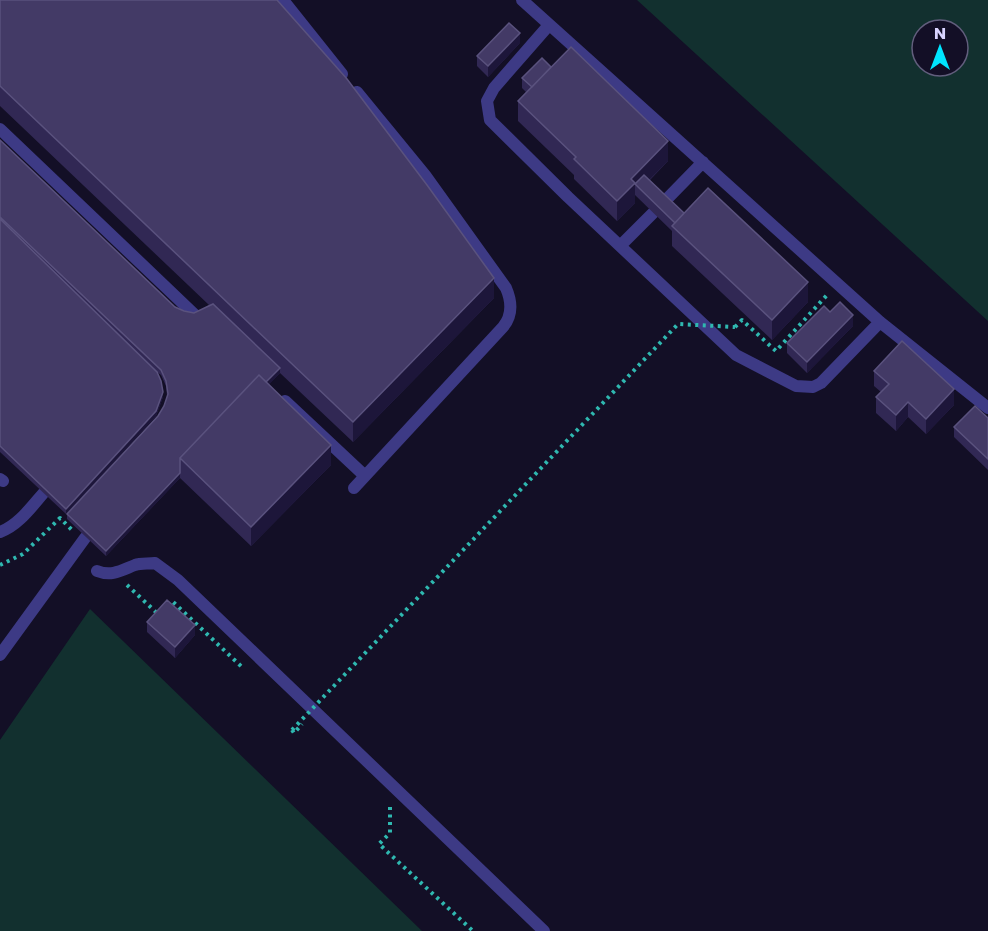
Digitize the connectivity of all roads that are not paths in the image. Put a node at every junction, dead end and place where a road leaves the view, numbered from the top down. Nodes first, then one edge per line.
1 (283, 0) edge
2 (522, 0) edge
3 (549, 25) junction
4 (0, 129) edge
5 (703, 162) junction
6 (663, 203) edge
7 (653, 213) edge
8 (621, 245) junction
9 (195, 315) edge
10 (880, 322) junction
11 (278, 394) edge
12 (988, 408) edge
13 (365, 476) junction
14 (52, 485) edge
15 (354, 488) dead end
16 (102, 520) edge
17 (0, 532) edge
18 (97, 571) dead end
19 (0, 655) edge
20 (544, 931) edge

1 - 13 lane
2 - 3 lane
3 - 5 lane
3 - 8 lane
4 - 9 lane
5 - 6 lane
5 - 10 lane
7 - 8 lane
8 - 10 lane
10 - 12 lane
11 - 13 lane
13 - 15 lane
14 - 17 lane, bridge
16 - 19 lane, bridge
18 - 20 lane

